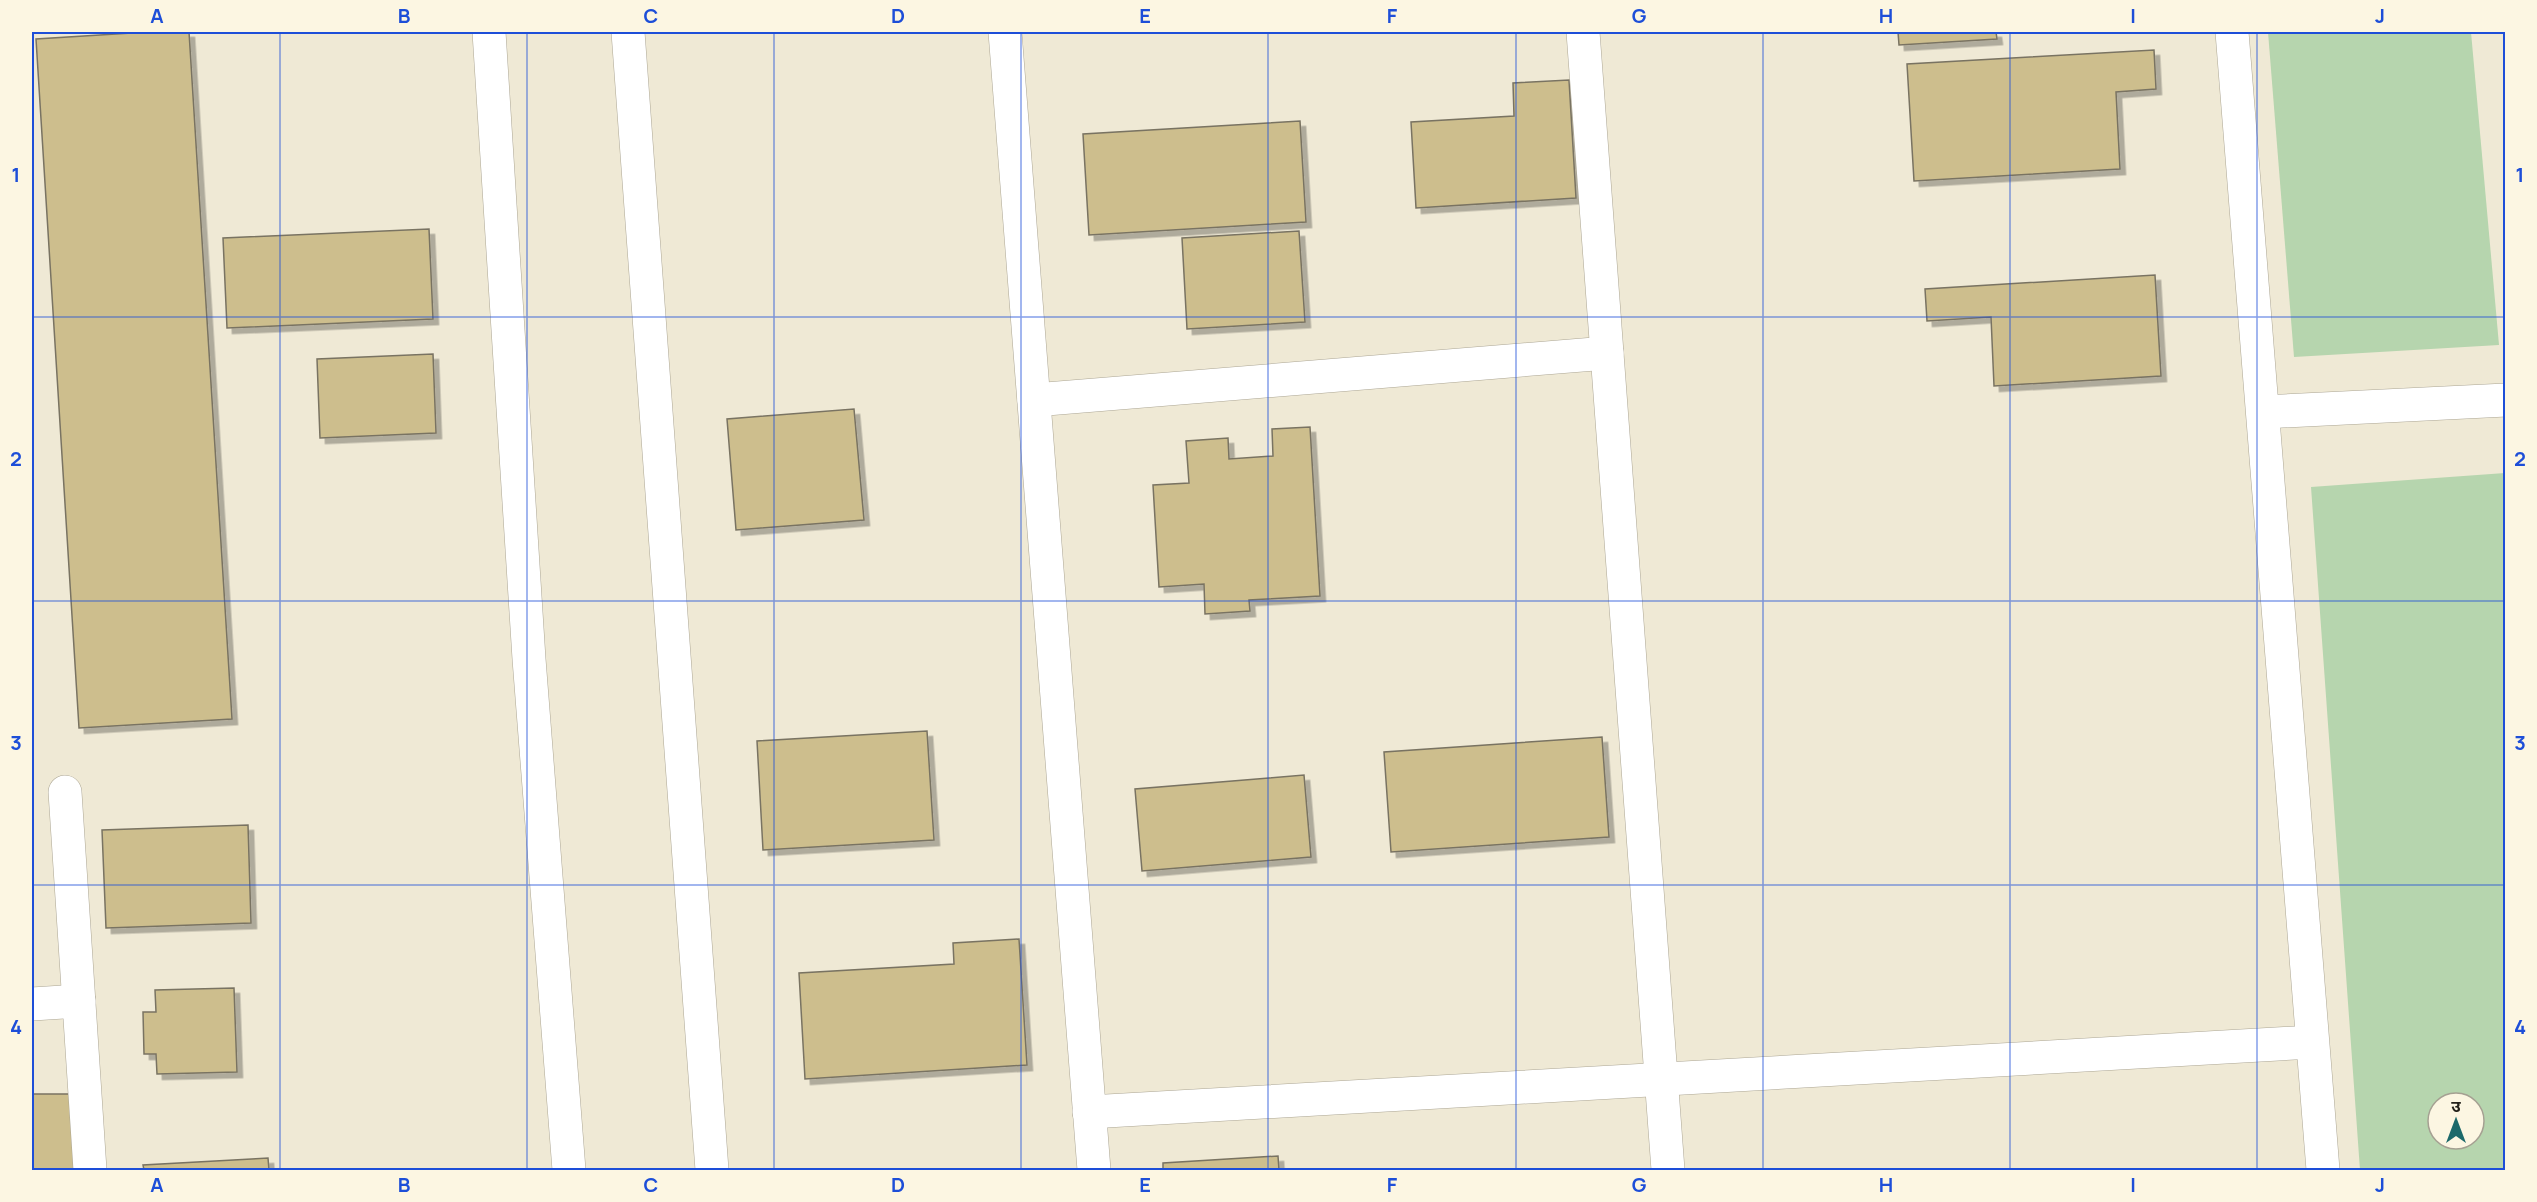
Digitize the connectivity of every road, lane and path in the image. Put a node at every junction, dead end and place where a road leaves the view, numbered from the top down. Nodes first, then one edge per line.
1 (489, 32) edge
2 (628, 32) edge
3 (1005, 32) edge
4 (1583, 32) edge
5 (2232, 32) edge
6 (1607, 353) junction
7 (1034, 400) junction
8 (2505, 400) edge
9 (2263, 412) junction
10 (65, 792) dead end
11 (79, 1001) junction
12 (32, 1004) edge
13 (2312, 1042) junction
14 (1661, 1079) junction
15 (1089, 1112) junction
16 (90, 1170) edge
17 (568, 1170) edge
18 (712, 1170) edge
19 (1094, 1170) edge
20 (1668, 1170) edge
21 (2323, 1170) edge

1 - 17 street
2 - 18 street
3 - 7 street
4 - 6 street
5 - 9 street
6 - 7 street
6 - 14 street
7 - 15 street
8 - 9 street
9 - 13 street
10 - 11 street
11 - 12 street
11 - 16 street
13 - 14 street
13 - 21 street
14 - 15 street
14 - 20 street
15 - 19 street

